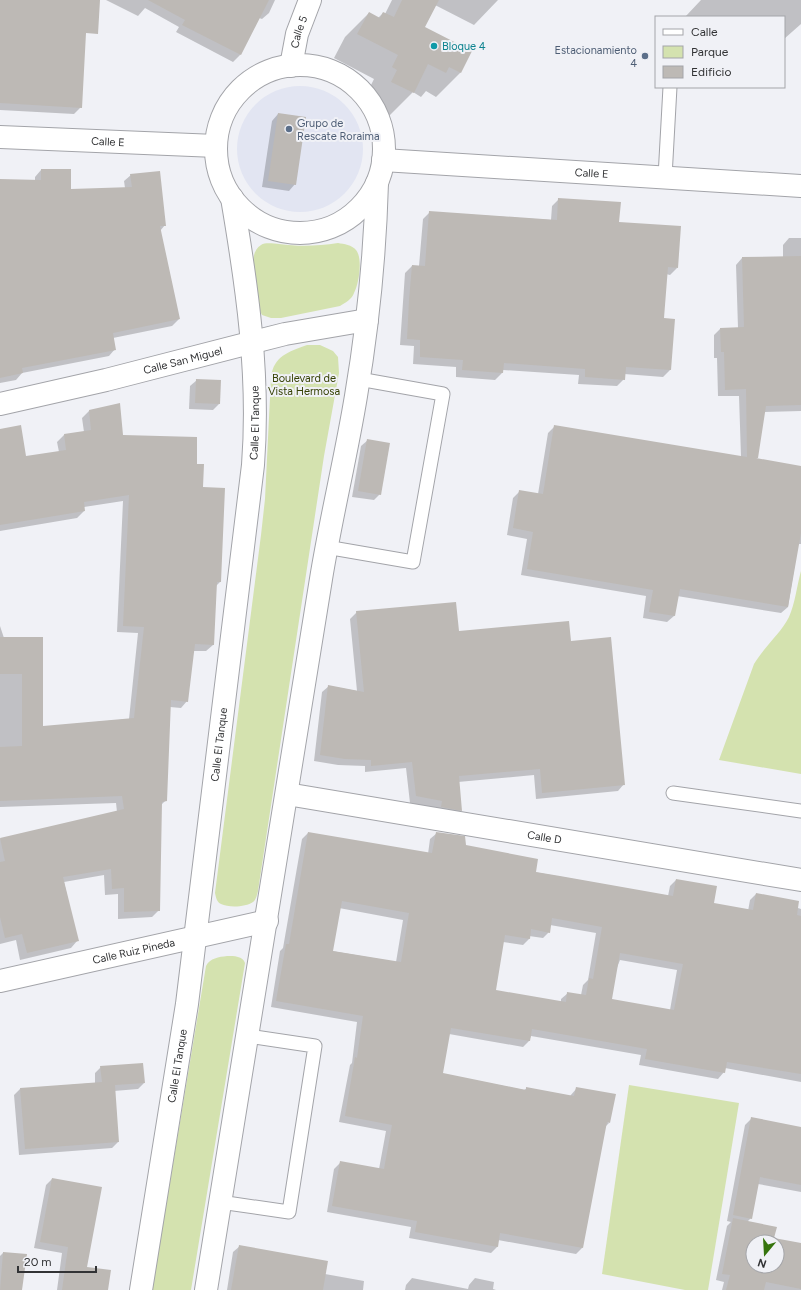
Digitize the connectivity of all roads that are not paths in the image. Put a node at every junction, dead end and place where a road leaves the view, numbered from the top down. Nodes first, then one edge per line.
1 (310, 0) edge
2 (291, 66) junction
3 (670, 88) edge
4 (0, 137) edge
5 (216, 146) junction
6 (383, 160) junction
7 (665, 178) junction
8 (377, 183) junction
9 (801, 186) edge
10 (232, 198) junction
11 (367, 320) junction
12 (252, 343) junction
13 (358, 380) junction
14 (0, 404) edge
15 (326, 546) junction
16 (673, 793) dead end
17 (287, 794) junction
18 (801, 811) edge
19 (801, 878) edge
20 (266, 921) junction
21 (196, 937) junction
22 (0, 981) edge
23 (248, 1036) junction
24 (220, 1202) junction
25 (141, 1290) edge
26 (206, 1290) edge

1 - 2 street, Calle 5
2 - 5 street
2 - 6 street
3 - 7 lane
4 - 5 street, Calle E
5 - 10 street
6 - 7 street, Calle E
6 - 8 street
7 - 9 street, Calle E
8 - 10 street
8 - 11 street
10 - 12 street, Calle El Tanque
11 - 12 street, Calle San Miguel
11 - 13 street
12 - 14 street, Calle San Miguel
12 - 21 street, Calle El Tanque
13 - 15 street
13 - 15 lane
15 - 17 street
16 - 18 lane
17 - 19 street, Calle D
17 - 20 street
20 - 21 street, Calle Ruiz Pineda
20 - 23 street
21 - 22 street, Calle Ruiz Pineda
21 - 25 street, Calle El Tanque
23 - 24 street
23 - 24 lane
24 - 26 street

